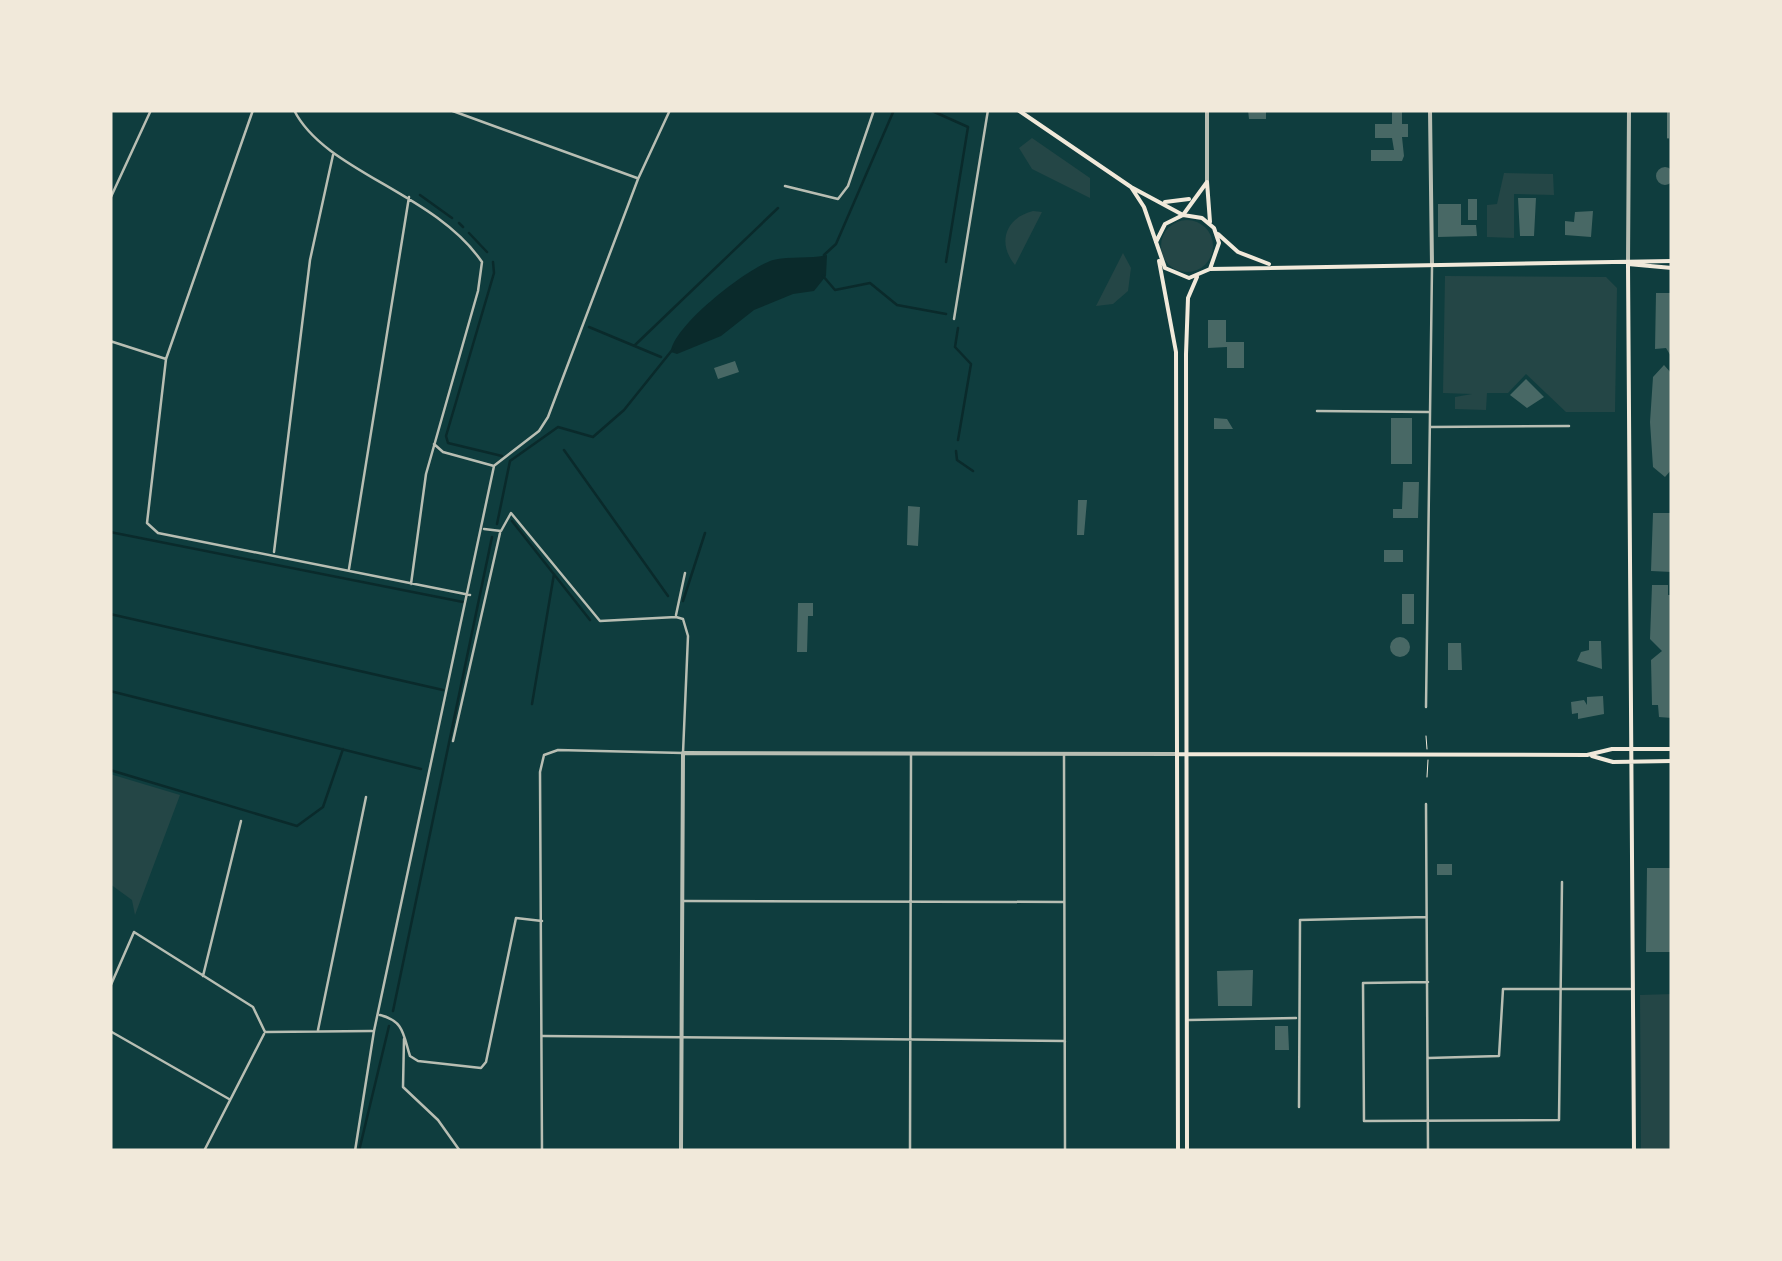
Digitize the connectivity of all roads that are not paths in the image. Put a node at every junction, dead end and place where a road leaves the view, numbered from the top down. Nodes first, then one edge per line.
1 (151, 110) edge
2 (253, 110) edge
3 (294, 110) edge
4 (450, 110) edge
5 (670, 110) edge
6 (874, 110) edge
7 (988, 110) edge
8 (1018, 110) edge
9 (1207, 110) edge
10 (1430, 110) edge
11 (1629, 110) edge
12 (1668, 110) edge
13 (1668, 138) dead end
14 (333, 152) junction
15 (638, 179) junction
16 (1207, 182) junction
17 (785, 186) dead end
18 (1131, 187) junction
19 (409, 195) junction
20 (1194, 196) junction
21 (110, 199) edge
22 (1160, 202) junction
23 (1183, 214) junction
24 (1210, 224) junction
25 (1217, 234) junction
26 (1156, 252) junction
27 (1672, 260) edge
28 (1159, 261) junction
29 (1628, 264) junction
30 (1432, 265) junction
31 (1274, 266) junction
32 (1210, 268) junction
33 (1672, 268) edge
34 (1197, 276) junction
35 (954, 319) dead end
36 (110, 341) edge
37 (166, 359) junction
38 (1317, 411) dead end
39 (1430, 412) junction
40 (1569, 426) dead end
41 (1430, 427) junction
42 (434, 444) junction
43 (494, 466) junction
44 (484, 529) junction
45 (500, 531) junction
46 (274, 554) junction
47 (349, 571) junction
48 (686, 573) dead end
49 (411, 586) junction
50 (470, 595) junction
51 (676, 617) junction
52 (1426, 706) dead end
53 (453, 742) dead end
54 (1630, 749) junction
55 (1672, 749) edge
56 (683, 753) junction
57 (911, 754) junction
58 (1177, 754) junction
59 (1188, 754) junction
60 (1064, 755) junction
61 (1587, 755) junction
62 (1672, 761) edge
63 (1631, 762) junction
64 (366, 796) dead end
65 (1426, 804) dead end
66 (241, 821) dead end
67 (1562, 882) dead end
68 (682, 901) junction
69 (909, 902) junction
70 (1064, 902) junction
71 (1429, 917) junction
72 (540, 921) junction
73 (203, 978) junction
74 (1428, 982) junction
75 (110, 987) edge
76 (1633, 989) junction
77 (1562, 990) junction
78 (378, 1015) junction
79 (1298, 1018) junction
80 (1188, 1020) junction
81 (318, 1030) junction
82 (110, 1031) edge
83 (374, 1031) junction
84 (265, 1032) junction
85 (542, 1036) junction
86 (404, 1038) junction
87 (681, 1039) junction
88 (1065, 1041) junction
89 (911, 1042) junction
90 (1427, 1058) junction
91 (230, 1099) junction
92 (1298, 1107) dead end
93 (1428, 1120) junction
94 (204, 1151) edge
95 (354, 1151) edge
96 (460, 1151) edge
97 (542, 1151) edge
98 (681, 1151) edge
99 (910, 1151) edge
100 (1065, 1151) edge
101 (1178, 1151) edge
102 (1186, 1151) edge
103 (1428, 1151) edge
104 (1634, 1151) edge

1 - 21 street
2 - 37 street
3 - 14 street
4 - 15 street
5 - 15 street
6 - 17 street
7 - 35 street
8 - 18 main road
9 - 16 street
10 - 30 street
11 - 29 street
12 - 13 lane
14 - 19 street
14 - 46 street
15 - 43 street
16 - 20 main road
16 - 24 main road
18 - 22 main road
18 - 26 main road
19 - 42 street
19 - 47 street
20 - 22 main road
20 - 23 main road
22 - 23 main road
23 - 24 main road
23 - 26 main road
24 - 25 main road
25 - 31 main road
25 - 32 main road
26 - 28 main road
27 - 29 main road
28 - 34 main road
28 - 58 main road
29 - 30 main road
29 - 33 main road
29 - 54 main road
30 - 31 main road
30 - 39 street
31 - 32 main road
32 - 34 main road
34 - 59 main road
36 - 37 street
37 - 46 street
38 - 39 street
39 - 41 street
40 - 41 street
41 - 52 street
42 - 43 street
42 - 49 street
43 - 44 street
44 - 45 street
44 - 50 street
45 - 51 street
45 - 53 street
46 - 47 street
47 - 49 street
48 - 51 street
49 - 50 street
50 - 78 street
51 - 56 street
54 - 55 main road
54 - 61 main road
54 - 63 main road
56 - 57 street
56 - 68 street
56 - 72 street
57 - 60 street
57 - 69 street
58 - 59 main road
58 - 60 street
58 - 101 main road
59 - 61 main road
59 - 80 main road
60 - 70 street
61 - 63 main road
62 - 63 main road
63 - 76 main road
64 - 81 street
65 - 71 street
66 - 73 street
67 - 77 street
68 - 69 street
68 - 87 street
69 - 70 street
69 - 89 street
70 - 88 street
71 - 74 street
71 - 79 street
72 - 85 street
72 - 86 street
73 - 75 street
73 - 84 street
74 - 90 street
74 - 93 street
76 - 77 street
76 - 104 main road
77 - 90 street
77 - 93 street
78 - 83 street
78 - 86 street
79 - 80 street
79 - 92 street
80 - 102 main road
81 - 83 street
81 - 84 street
82 - 91 street
83 - 95 street
84 - 91 street
85 - 87 street
85 - 97 street
86 - 96 street
87 - 89 street
87 - 98 street
88 - 89 street
88 - 100 street
89 - 99 street
90 - 93 street
91 - 94 street
93 - 103 street

